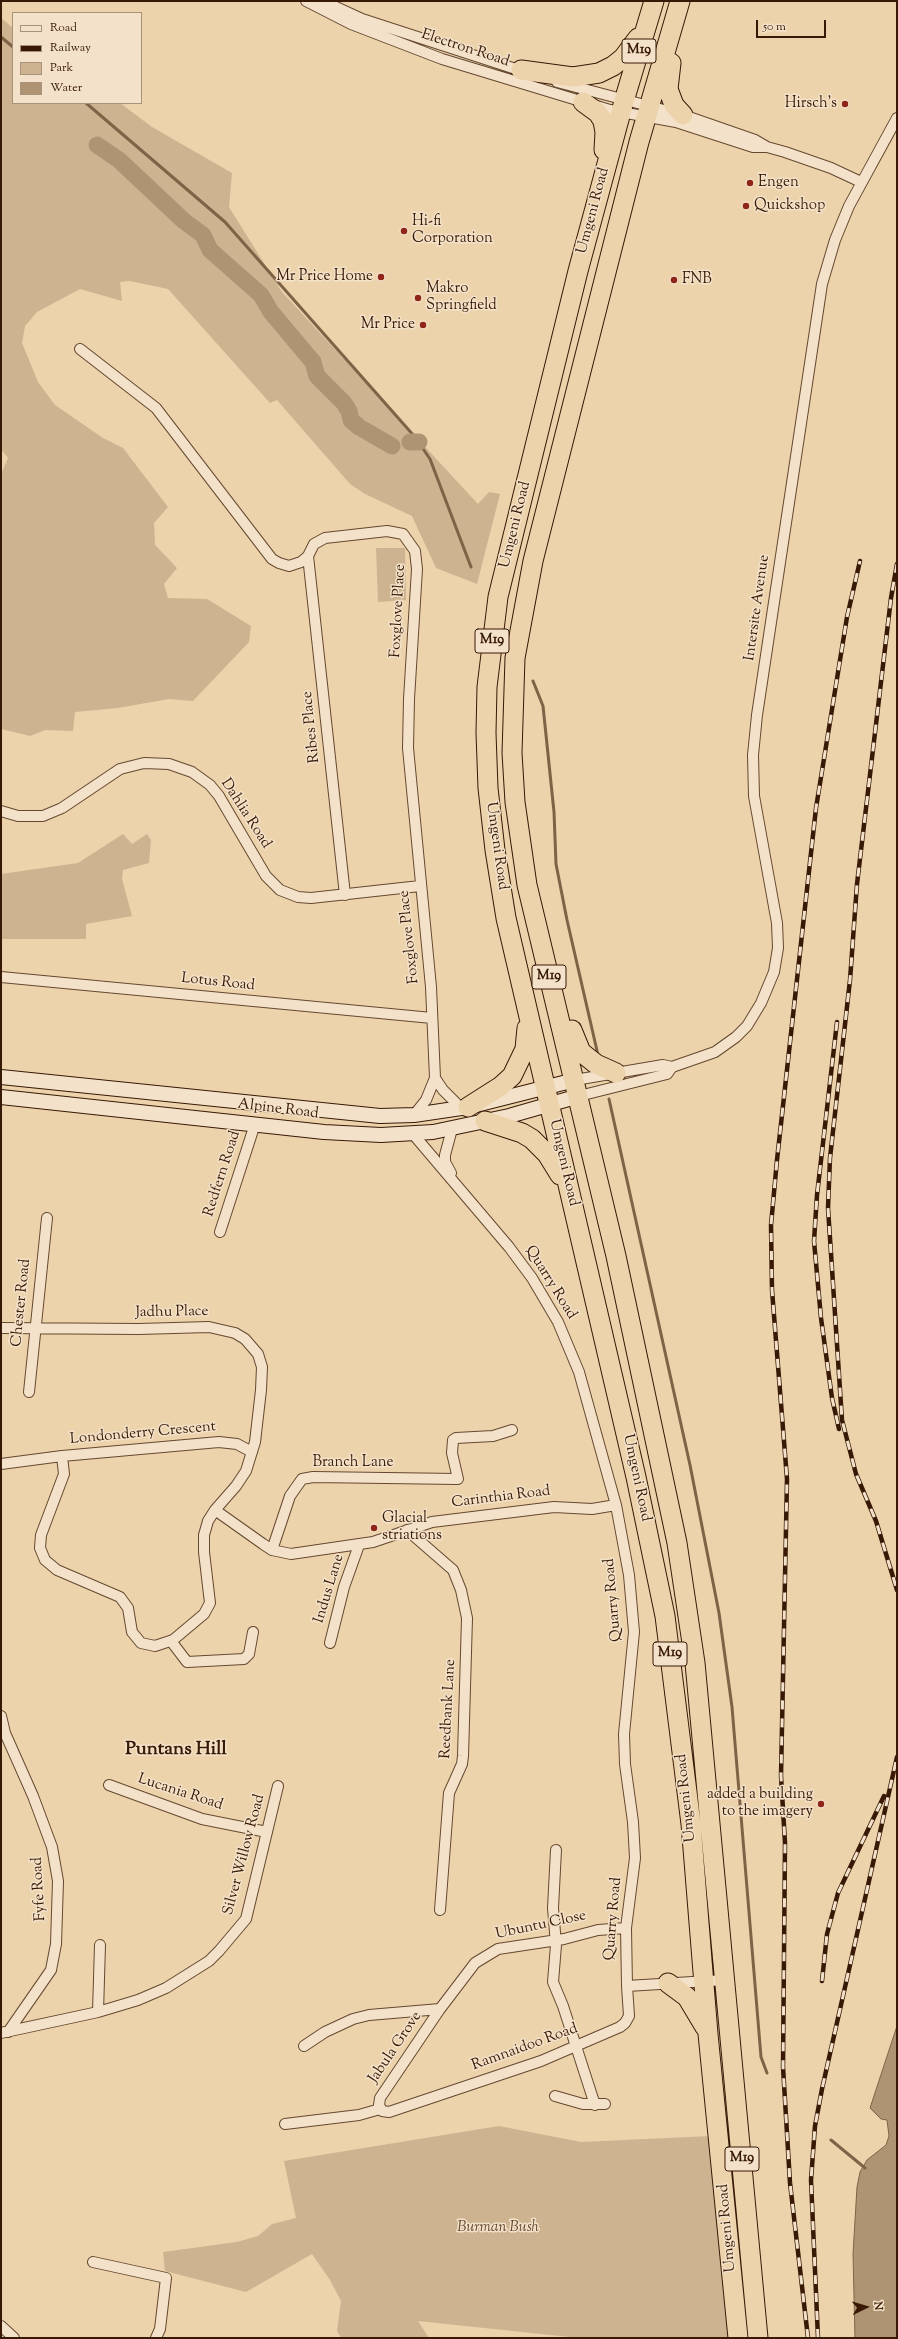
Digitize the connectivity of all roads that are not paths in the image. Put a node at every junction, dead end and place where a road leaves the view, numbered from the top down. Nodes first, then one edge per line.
1 (306, 1) edge
2 (323, 1) edge
3 (654, 1) edge
4 (680, 1) edge
5 (648, 19) junction
6 (671, 30) junction
7 (521, 70) junction
8 (583, 102) junction
9 (622, 107) junction
10 (648, 110) junction
11 (683, 115) junction
12 (897, 118) edge
13 (767, 147) junction
14 (604, 173) junction
15 (861, 182) junction
16 (80, 349) dead end
17 (308, 556) junction
18 (1, 811) edge
19 (527, 885) junction
20 (420, 886) junction
21 (345, 895) junction
22 (1, 977) edge
23 (528, 1016) junction
24 (432, 1018) junction
25 (672, 1066) junction
26 (616, 1073) junction
27 (1, 1077) edge
28 (435, 1078) junction
29 (577, 1088) junction
30 (2, 1093) edge
31 (547, 1096) junction
32 (465, 1107) junction
33 (414, 1115) junction
34 (485, 1121) junction
35 (255, 1124) junction
36 (452, 1129) junction
37 (413, 1134) junction
38 (454, 1180) junction
39 (569, 1188) junction
40 (47, 1218) dead end
41 (220, 1232) dead end
42 (1, 1328) edge
43 (34, 1329) junction
44 (29, 1392) dead end
45 (512, 1430) dead end
46 (252, 1452) junction
47 (62, 1456) junction
48 (1, 1464) edge
49 (616, 1505) junction
50 (215, 1510) junction
51 (407, 1530) junction
52 (359, 1544) junction
53 (272, 1550) junction
54 (253, 1632) dead end
55 (171, 1641) junction
56 (330, 1643) dead end
57 (1, 1716) edge
58 (109, 1785) dead end
59 (278, 1786) dead end
60 (267, 1832) junction
61 (556, 1850) dead end
62 (440, 1910) dead end
63 (626, 1928) junction
64 (556, 1940) junction
65 (100, 1945) dead end
66 (725, 1980) junction
67 (704, 1981) junction
68 (668, 1983) junction
69 (627, 1986) junction
70 (440, 2009) junction
71 (98, 2012) junction
72 (5, 2032) edge
73 (708, 2034) junction
74 (304, 2046) dead end
75 (576, 2046) junction
76 (555, 2096) dead end
77 (398, 2108) joint
78 (380, 2109) junction
79 (285, 2124) dead end
80 (93, 2262) dead end
81 (1, 2326) edge
82 (14, 2338) edge
83 (156, 2338) edge
84 (738, 2338) edge
85 (758, 2338) edge

1 - 8 street, Electron Road
2 - 7 street, Electron Road
3 - 5 highway, Umgeni Road / M19
4 - 6 highway, Umgeni Road / M19
5 - 7 highway
5 - 9 highway, Umgeni Road / M19
6 - 10 highway, Umgeni Road / M19
6 - 11 highway
7 - 9 street, Electron Road
8 - 9 street, Electron Road
8 - 14 highway
9 - 10 street
9 - 14 highway, Umgeni Road / M19
10 - 11 street
10 - 13 street
10 - 19 highway, Umgeni Road / M19
11 - 13 street
12 - 15 street, Intersite Avenue
13 - 15 street
14 - 23 highway, Umgeni Road / M19
15 - 25 street, Intersite Avenue
16 - 17 street, Foxglove Place
17 - 20 street, Foxglove Place
17 - 21 street, Ribes Place
18 - 21 street, Dahlia Road
19 - 26 highway
19 - 29 highway, Umgeni Road / M19
20 - 21 street, Dahlia Road
20 - 24 street, Foxglove Place
22 - 24 street, Lotus Road
23 - 31 highway, Umgeni Road / M19
23 - 32 highway
24 - 28 street, Foxglove Place
25 - 26 street, Intersite Avenue
25 - 29 street, Intersite Avenue
26 - 29 street, Intersite Avenue
27 - 33 main road, Alpine Road
28 - 32 street
28 - 33 street, Foxglove Place
29 - 31 main road
29 - 66 highway, Umgeni Road / M19
30 - 35 main road, Alpine Road
31 - 32 main road, Alpine Road
31 - 34 main road, Alpine Road
31 - 39 highway, Umgeni Road / M19
32 - 33 main road, Alpine Road
34 - 36 main road, Alpine Road
34 - 39 highway
35 - 37 main road, Alpine Road
35 - 41 street, Redfern Road
36 - 37 main road, Alpine Road
36 - 38 street, Quarry Road
37 - 38 street, Quarry Road
38 - 49 street, Quarry Road
39 - 67 highway, Umgeni Road / M19
40 - 43 street, Chester Road
42 - 43 street, Jadhu Place
43 - 44 street, Chester Road
43 - 46 street, Jadhu Place
45 - 53 street, Branch Lane
46 - 47 street, Londonderry Crescent
46 - 50 street, Londonderry Crescent
47 - 48 street, Londonderry Crescent
47 - 55 street, Londonderry Crescent
49 - 51 street, Carinthia Road
49 - 63 street, Quarry Road
50 - 53 street, Carinthia Road
50 - 55 street, Londonderry Crescent
51 - 52 street, Carinthia Road
51 - 62 street, Reedbank Lane
52 - 53 street, Carinthia Road
52 - 56 street, Indus Lane
54 - 55 street
57 - 72 street, Fyfe Road
58 - 60 street, Lucania Road
59 - 60 street, Silver Willow Road
60 - 71 street, Silver Willow Road
61 - 64 street
63 - 64 street, Ubuntu Close
63 - 69 street, Quarry Road
64 - 70 street, Ubuntu Close
64 - 75 street
65 - 71 street
66 - 67 street
66 - 85 highway, Umgeni Road / M19
67 - 68 street
67 - 73 highway, Umgeni Road / M19
68 - 69 street
68 - 73 highway
69 - 75 street, Ramnaidoo Road
70 - 74 street
70 - 78 street, Jabula Grove
71 - 72 street, Silver Willow Road
73 - 84 highway, Umgeni Road / M19
75 - 76 street
75 - 77 street, Ramnaidoo Road
77 - 78 street, Jabula Grove
78 - 79 street
80 - 83 street
81 - 82 street

